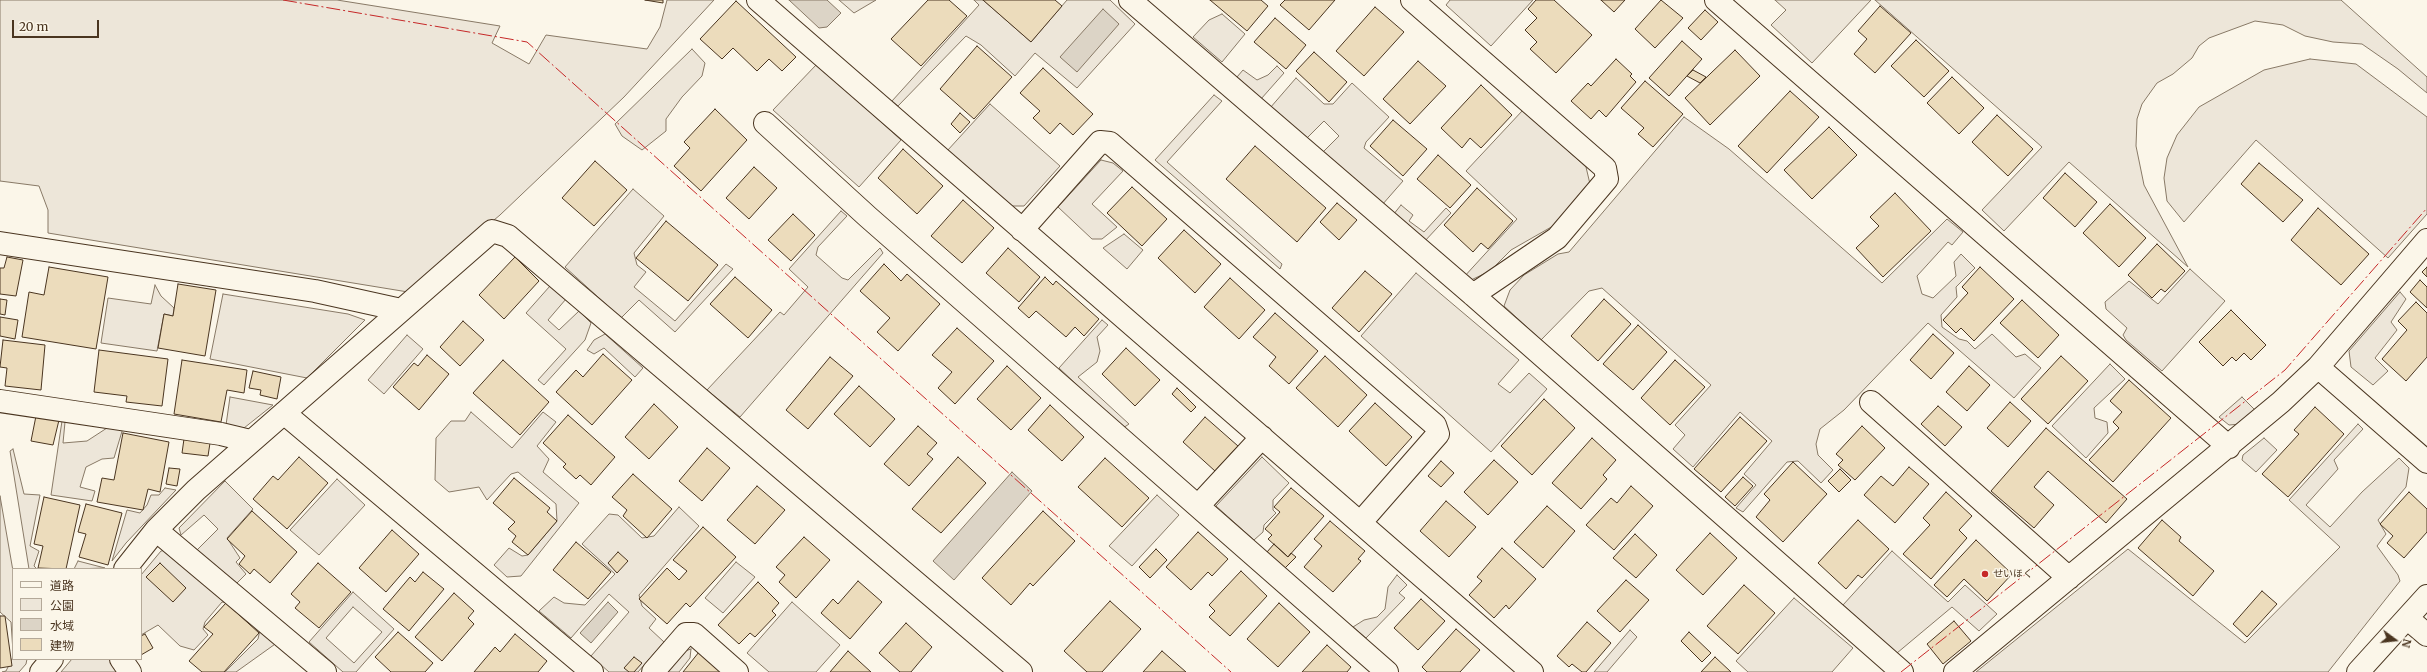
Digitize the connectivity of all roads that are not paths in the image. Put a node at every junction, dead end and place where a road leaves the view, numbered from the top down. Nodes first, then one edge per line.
1 (758, 0) edge
2 (1130, 0) edge
3 (1412, 0) edge
4 (1716, 0) edge
5 (765, 123) dead end
6 (1022, 230) junction
7 (2427, 240) edge
8 (0, 243) edge
9 (1473, 295) junction
10 (401, 310) junction
11 (2318, 367) junction
12 (0, 401) edge
13 (1871, 402) dead end
14 (284, 413) junction
15 (1262, 437) junction
16 (250, 441) junction
17 (2229, 447) junction
18 (2427, 462) edge
19 (1198, 506) junction
20 (1361, 522) junction
21 (156, 530) junction
22 (126, 568) edge
23 (2069, 578) junction
24 (2427, 596) edge
25 (2407, 618) junction
26 (2427, 636) edge
27 (51, 660) edge
28 (122, 660) edge
29 (41, 672) edge
30 (130, 672) edge
31 (325, 672) edge
32 (592, 672) edge
33 (653, 672) edge
34 (737, 672) edge
35 (1021, 672) edge
36 (1387, 672) edge
37 (1532, 672) edge
38 (1902, 672) edge
39 (1955, 672) edge
40 (2358, 672) edge

1 - 6 street
2 - 9 street
3 - 9 street
4 - 17 street
5 - 19 street
6 - 15 street
6 - 20 street
7 - 11 street
8 - 10 street
9 - 38 street
10 - 14 street
10 - 35 street
11 - 17 street
11 - 18 street
12 - 16 street
13 - 23 street
14 - 16 street
14 - 32 street
15 - 19 street
15 - 20 street
16 - 21 street
17 - 23 street
19 - 36 street
20 - 37 street
21 - 22 street
21 - 31 street
23 - 39 street
24 - 25 street
25 - 26 street
25 - 40 street
27 - 29 street
28 - 30 street
33 - 34 street

